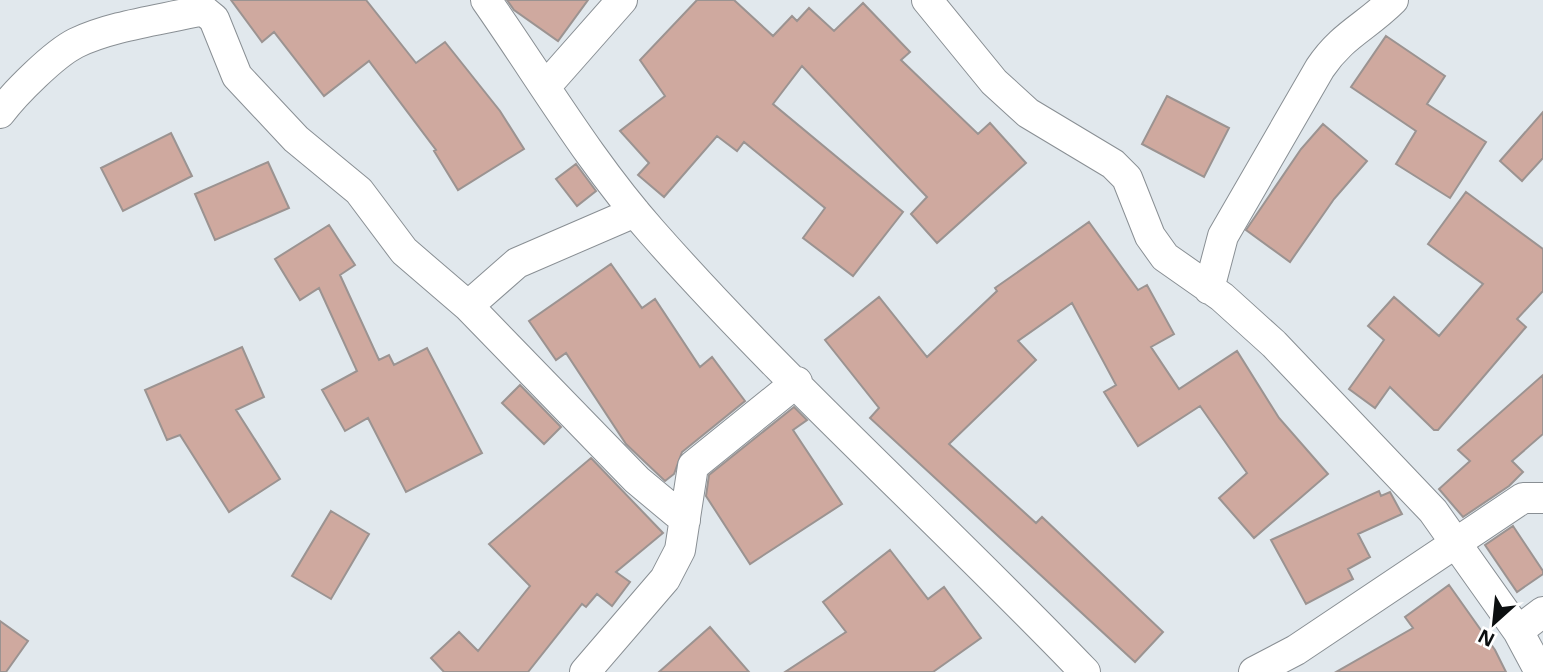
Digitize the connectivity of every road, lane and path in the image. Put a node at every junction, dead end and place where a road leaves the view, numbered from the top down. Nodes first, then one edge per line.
1 (485, 0) edge
2 (622, 0) edge
3 (927, 0) edge
4 (1394, 0) edge
5 (546, 86) junction
6 (0, 113) edge
7 (635, 212) junction
8 (1209, 289) junction
9 (468, 306) junction
10 (797, 382) junction
11 (1543, 498) edge
12 (685, 520) junction
13 (1457, 545) junction
14 (1543, 612) edge
15 (1518, 631) junction
16 (585, 672) edge
17 (1085, 672) edge
18 (1254, 672) edge
19 (1540, 672) edge

1 - 5 street
2 - 5 street
3 - 8 street
4 - 8 street
5 - 7 street
6 - 9 street
7 - 9 street
7 - 10 street
8 - 13 street
9 - 12 street
10 - 12 street
10 - 17 street
11 - 13 street
12 - 16 street
13 - 15 street
13 - 18 street
14 - 15 street
15 - 19 street

